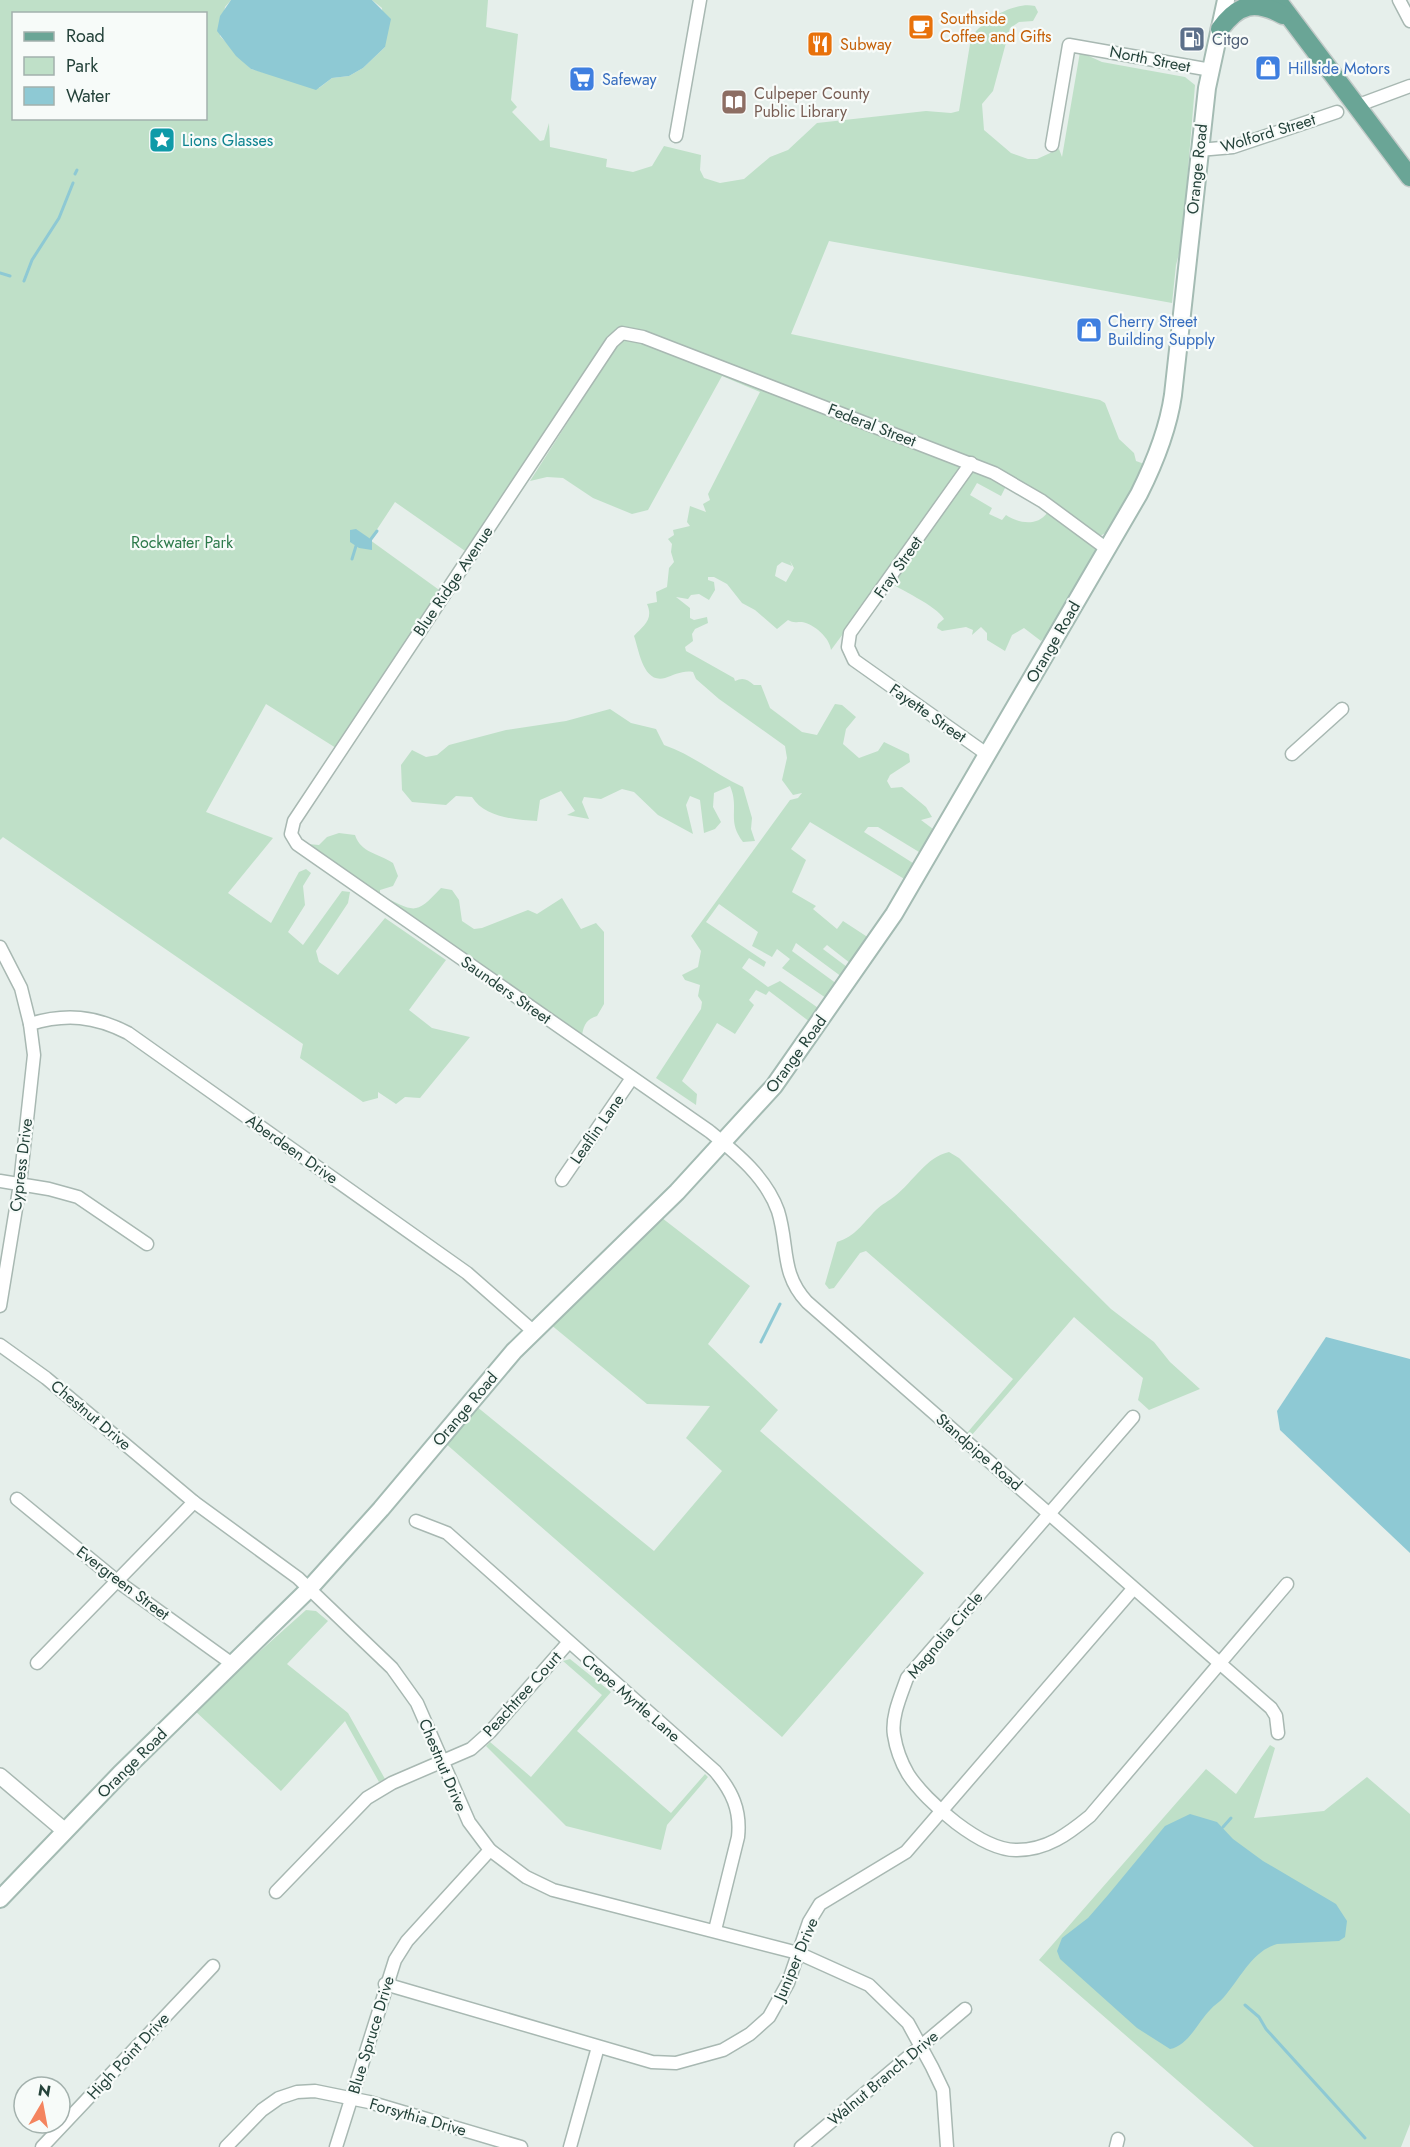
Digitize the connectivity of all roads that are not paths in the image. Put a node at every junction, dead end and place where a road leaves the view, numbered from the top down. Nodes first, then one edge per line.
1 (699, 0) edge
2 (1226, 0) edge
3 (1277, 0) edge
4 (1283, 0) edge
5 (1399, 0) edge
6 (1410, 21) edge
7 (1298, 28) junction
8 (1220, 29) junction
9 (1211, 70) junction
10 (1410, 86) edge
11 (1356, 106) junction
12 (1337, 112) dead end
13 (676, 136) dead end
14 (1052, 145) dead end
15 (1199, 150) junction
16 (1410, 177) edge
17 (622, 333) joint
18 (971, 463) junction
19 (1107, 549) junction
20 (868, 670) joint
21 (1342, 709) dead end
22 (1292, 754) dead end
23 (988, 755) junction
24 (291, 834) joint
25 (0, 947) edge
26 (30, 1024) junction
27 (632, 1078) junction
28 (723, 1143) junction
29 (562, 1180) dead end
30 (0, 1181) edge
31 (20, 1184) junction
32 (147, 1244) dead end
33 (0, 1306) edge
34 (533, 1330) junction
35 (0, 1345) edge
36 (1132, 1417) dead end
37 (17, 1499) dead end
38 (194, 1502) junction
39 (1049, 1512) junction
40 (416, 1521) dead end
41 (117, 1581) junction
42 (1287, 1584) dead end
43 (1133, 1588) junction
44 (309, 1589) junction
45 (568, 1643) junction
46 (38, 1663) dead end
47 (231, 1663) junction
48 (1219, 1664) junction
49 (1278, 1733) dead end
50 (440, 1761) junction
51 (0, 1776) edge
52 (943, 1809) junction
53 (65, 1831) junction
54 (490, 1850) junction
55 (276, 1892) dead end
56 (0, 1899) edge
57 (715, 1930) junction
58 (798, 1953) junction
59 (213, 1966) dead end
60 (385, 1984) junction
61 (965, 2009) dead end
62 (922, 2045) junction
63 (598, 2047) junction
64 (351, 2098) junction
65 (42, 2147) edge
66 (226, 2147) edge
67 (336, 2147) edge
68 (521, 2147) edge
69 (570, 2147) edge
70 (801, 2147) edge
71 (946, 2147) edge

1 - 13 street
2 - 8 main road, Orange Road
3 - 7 main road
4 - 7 main road
5 - 6 street
7 - 8 main road
7 - 11 main road
8 - 9 main road, Orange Road
9 - 14 street, North Street
9 - 15 main road, Orange Road
10 - 11 street
11 - 16 main road
12 - 15 street, Wolford Street
15 - 19 main road, Orange Road
17 - 18 street, Federal Street
17 - 24 street, Blue Ridge Avenue
18 - 19 street, Federal Street
18 - 20 street, Fray Street
19 - 23 main road, Orange Road
20 - 23 street, Fayette Street
21 - 22 street
23 - 28 main road, Orange Road
24 - 27 street, Saunders Street
25 - 26 street, Cypress Drive
26 - 31 street, Cypress Drive
26 - 34 street, Aberdeen Drive
27 - 28 street, Saunders Street
27 - 29 street, Leaflin Lane
28 - 34 main road, Orange Road
28 - 39 street, Standpipe Road
30 - 31 street
31 - 32 street
31 - 33 street, Cypress Drive
34 - 44 main road, Orange Road
35 - 38 street, Chestnut Drive
36 - 39 street, Magnolia Circle
37 - 41 street, Evergreen Street
38 - 41 street
38 - 44 street, Chestnut Drive
39 - 43 street, Standpipe Road
39 - 52 street, Magnolia Circle
40 - 45 street, Crepe Myrtle Lane
41 - 46 street
41 - 47 street, Evergreen Street
42 - 48 street, Magnolia Circle
43 - 48 street, Standpipe Road
43 - 52 street, Juniper Drive
44 - 47 main road, Orange Road
44 - 50 street, Chestnut Drive
45 - 50 street, Peachtree Court
45 - 57 street, Crepe Myrtle Lane
47 - 53 main road, Orange Road
48 - 49 street, Standpipe Road
48 - 52 street, Magnolia Circle
50 - 54 street, Chestnut Drive
50 - 55 street, Peachtree Court
51 - 53 street
52 - 58 street, Juniper Drive
53 - 56 main road, Orange Road
54 - 57 street, Chestnut Drive
54 - 60 street, Blue Spruce Drive
57 - 58 street, Chestnut Drive
58 - 62 street, Chestnut Drive
58 - 63 street, Juniper Drive
59 - 65 street, High Point Drive
60 - 63 street, Juniper Drive
60 - 64 street, Blue Spruce Drive
61 - 62 street, Walnut Branch Drive
62 - 70 street, Walnut Branch Drive
62 - 71 street, Chestnut Drive
63 - 69 street
64 - 66 street, Forsythia Drive
64 - 67 street, Blue Spruce Drive
64 - 68 street, Forsythia Drive

